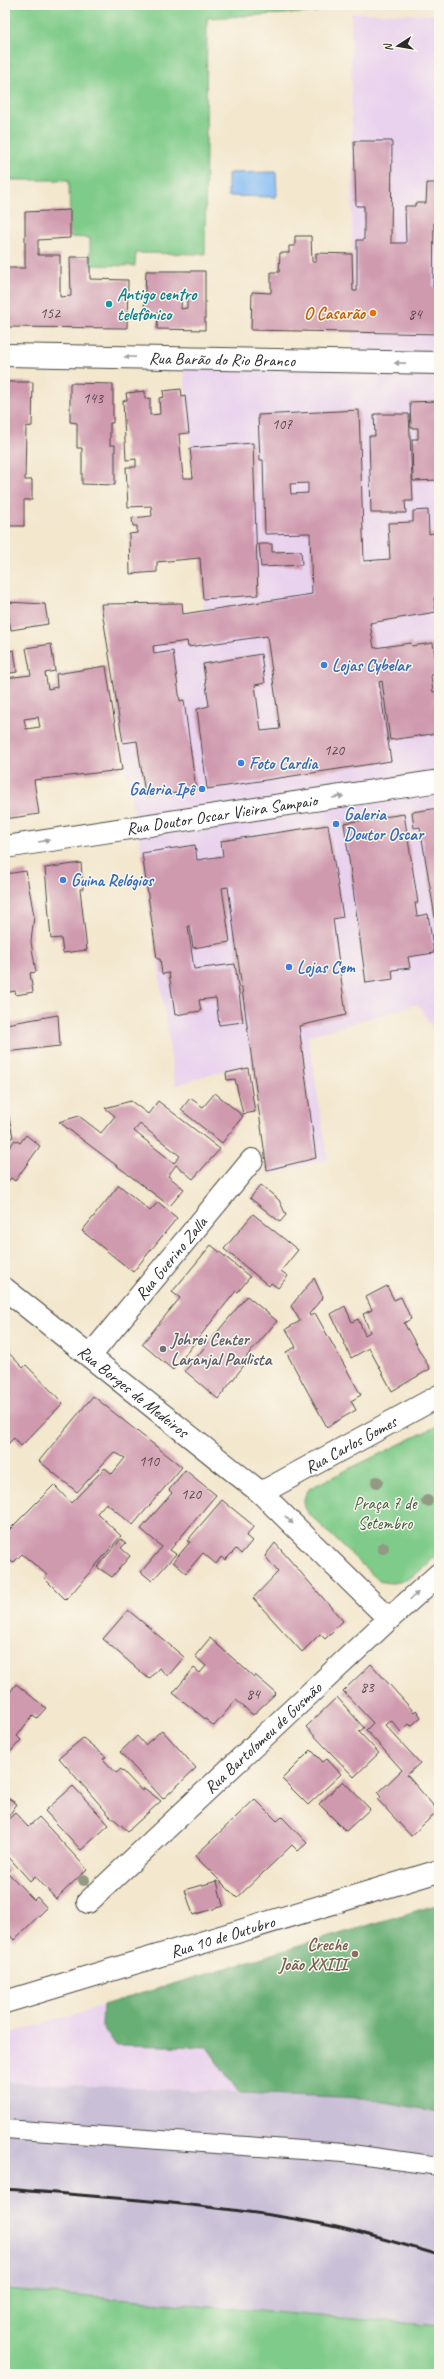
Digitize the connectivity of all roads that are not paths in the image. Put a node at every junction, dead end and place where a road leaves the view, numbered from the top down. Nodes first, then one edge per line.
1 (5, 355) edge
2 (439, 363) edge
3 (439, 781) edge
4 (5, 847) edge
5 (252, 1160) dead end
6 (5, 1289) edge
7 (90, 1356) junction
8 (439, 1396) edge
9 (261, 1493) junction
10 (439, 1574) edge
11 (389, 1619) junction
12 (439, 1871) edge
13 (88, 1902) dead end
14 (5, 2002) edge
15 (5, 2129) edge
16 (439, 2166) edge

2 -> 1 street, Rua Barão do Rio Branco
4 -> 3 street, Rua Doutor Oscar Vieira Sampaio
5 - 7 street, Rua Guerino Zalla
6 - 7 street, Rua Borges de Medeiros
7 - 9 street, Rua Borges de Medeiros
8 - 9 street, Rua Carlos Gomes
9 -> 11 street
11 -> 10 street, Rua Bartolomeu de Gusmão
11 - 13 street, Rua Bartolomeu de Gusmão
12 - 14 street, Rua 10 de Outubro
15 - 16 lane

